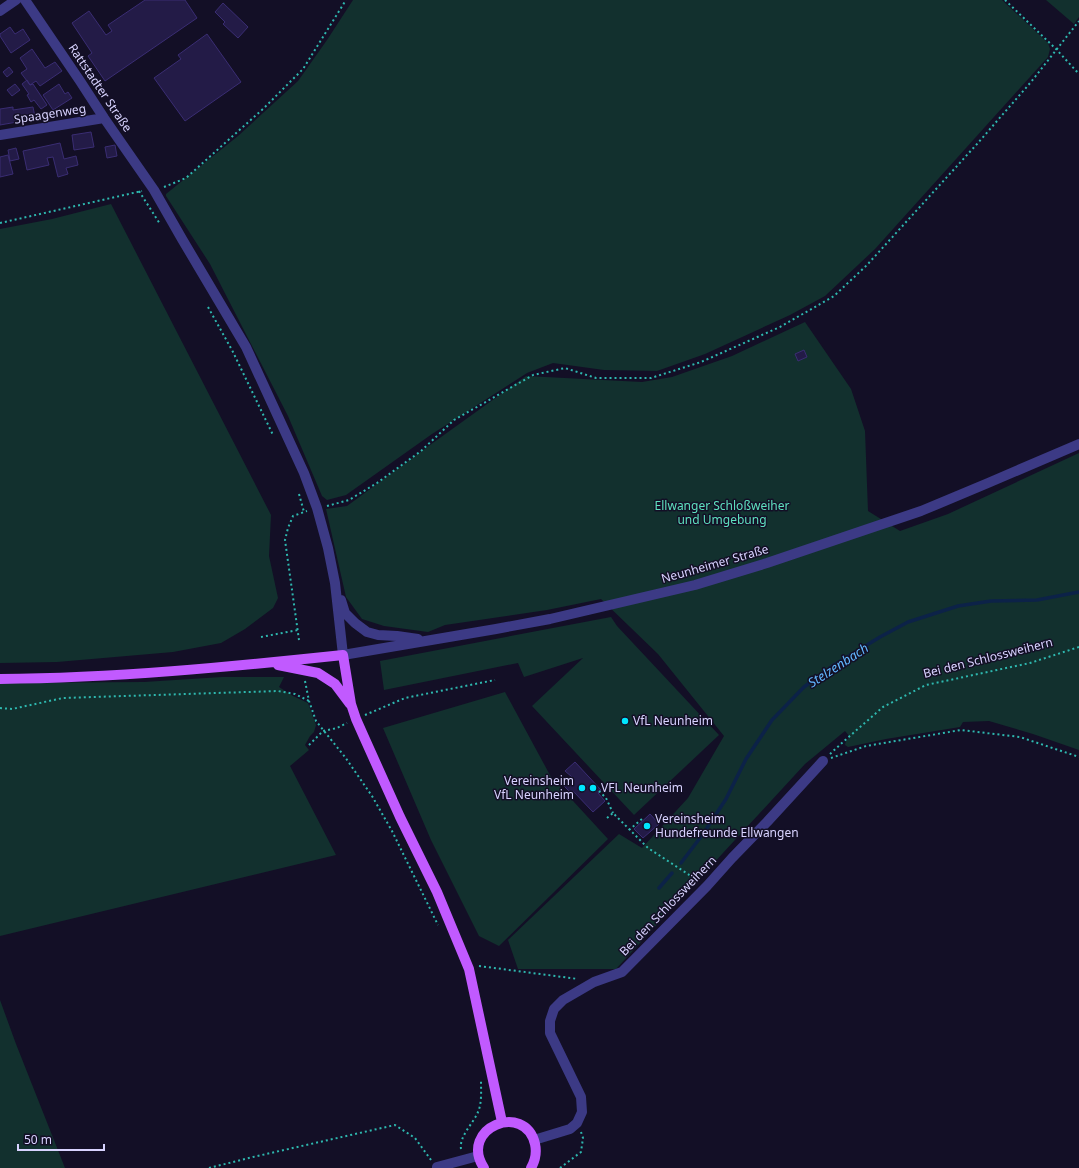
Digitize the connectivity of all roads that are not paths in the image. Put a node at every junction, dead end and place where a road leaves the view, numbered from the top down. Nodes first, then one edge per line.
1 (16, 0) edge
2 (25, 0) edge
3 (0, 11) edge
4 (104, 118) junction
5 (0, 136) edge
6 (1079, 444) edge
7 (335, 583) junction
8 (428, 641) junction
9 (343, 655) junction
10 (270, 663) junction
11 (0, 679) edge
12 (351, 704) junction
13 (823, 761) road end
14 (502, 1122) junction
15 (534, 1140) junction
16 (478, 1156) junction
17 (437, 1167) edge
18 (484, 1168) edge
19 (530, 1168) edge

1 - 3 street
2 - 4 street, Rattstadter Straße
4 - 5 street, Spaagenweg
4 - 7 street, Rattstadter Straße
6 - 8 street, Neunheimer Straße
7 - 8 street
7 - 9 street
8 - 9 street, Neunheimer Straße
9 - 10 main road
9 - 12 main road
10 - 11 main road
10 - 12 main road
12 - 14 main road
13 - 15 street, Bei den Schlossweihern
14 - 15 main road
14 - 16 main road
15 - 19 main road
16 - 17 street
16 - 18 main road

